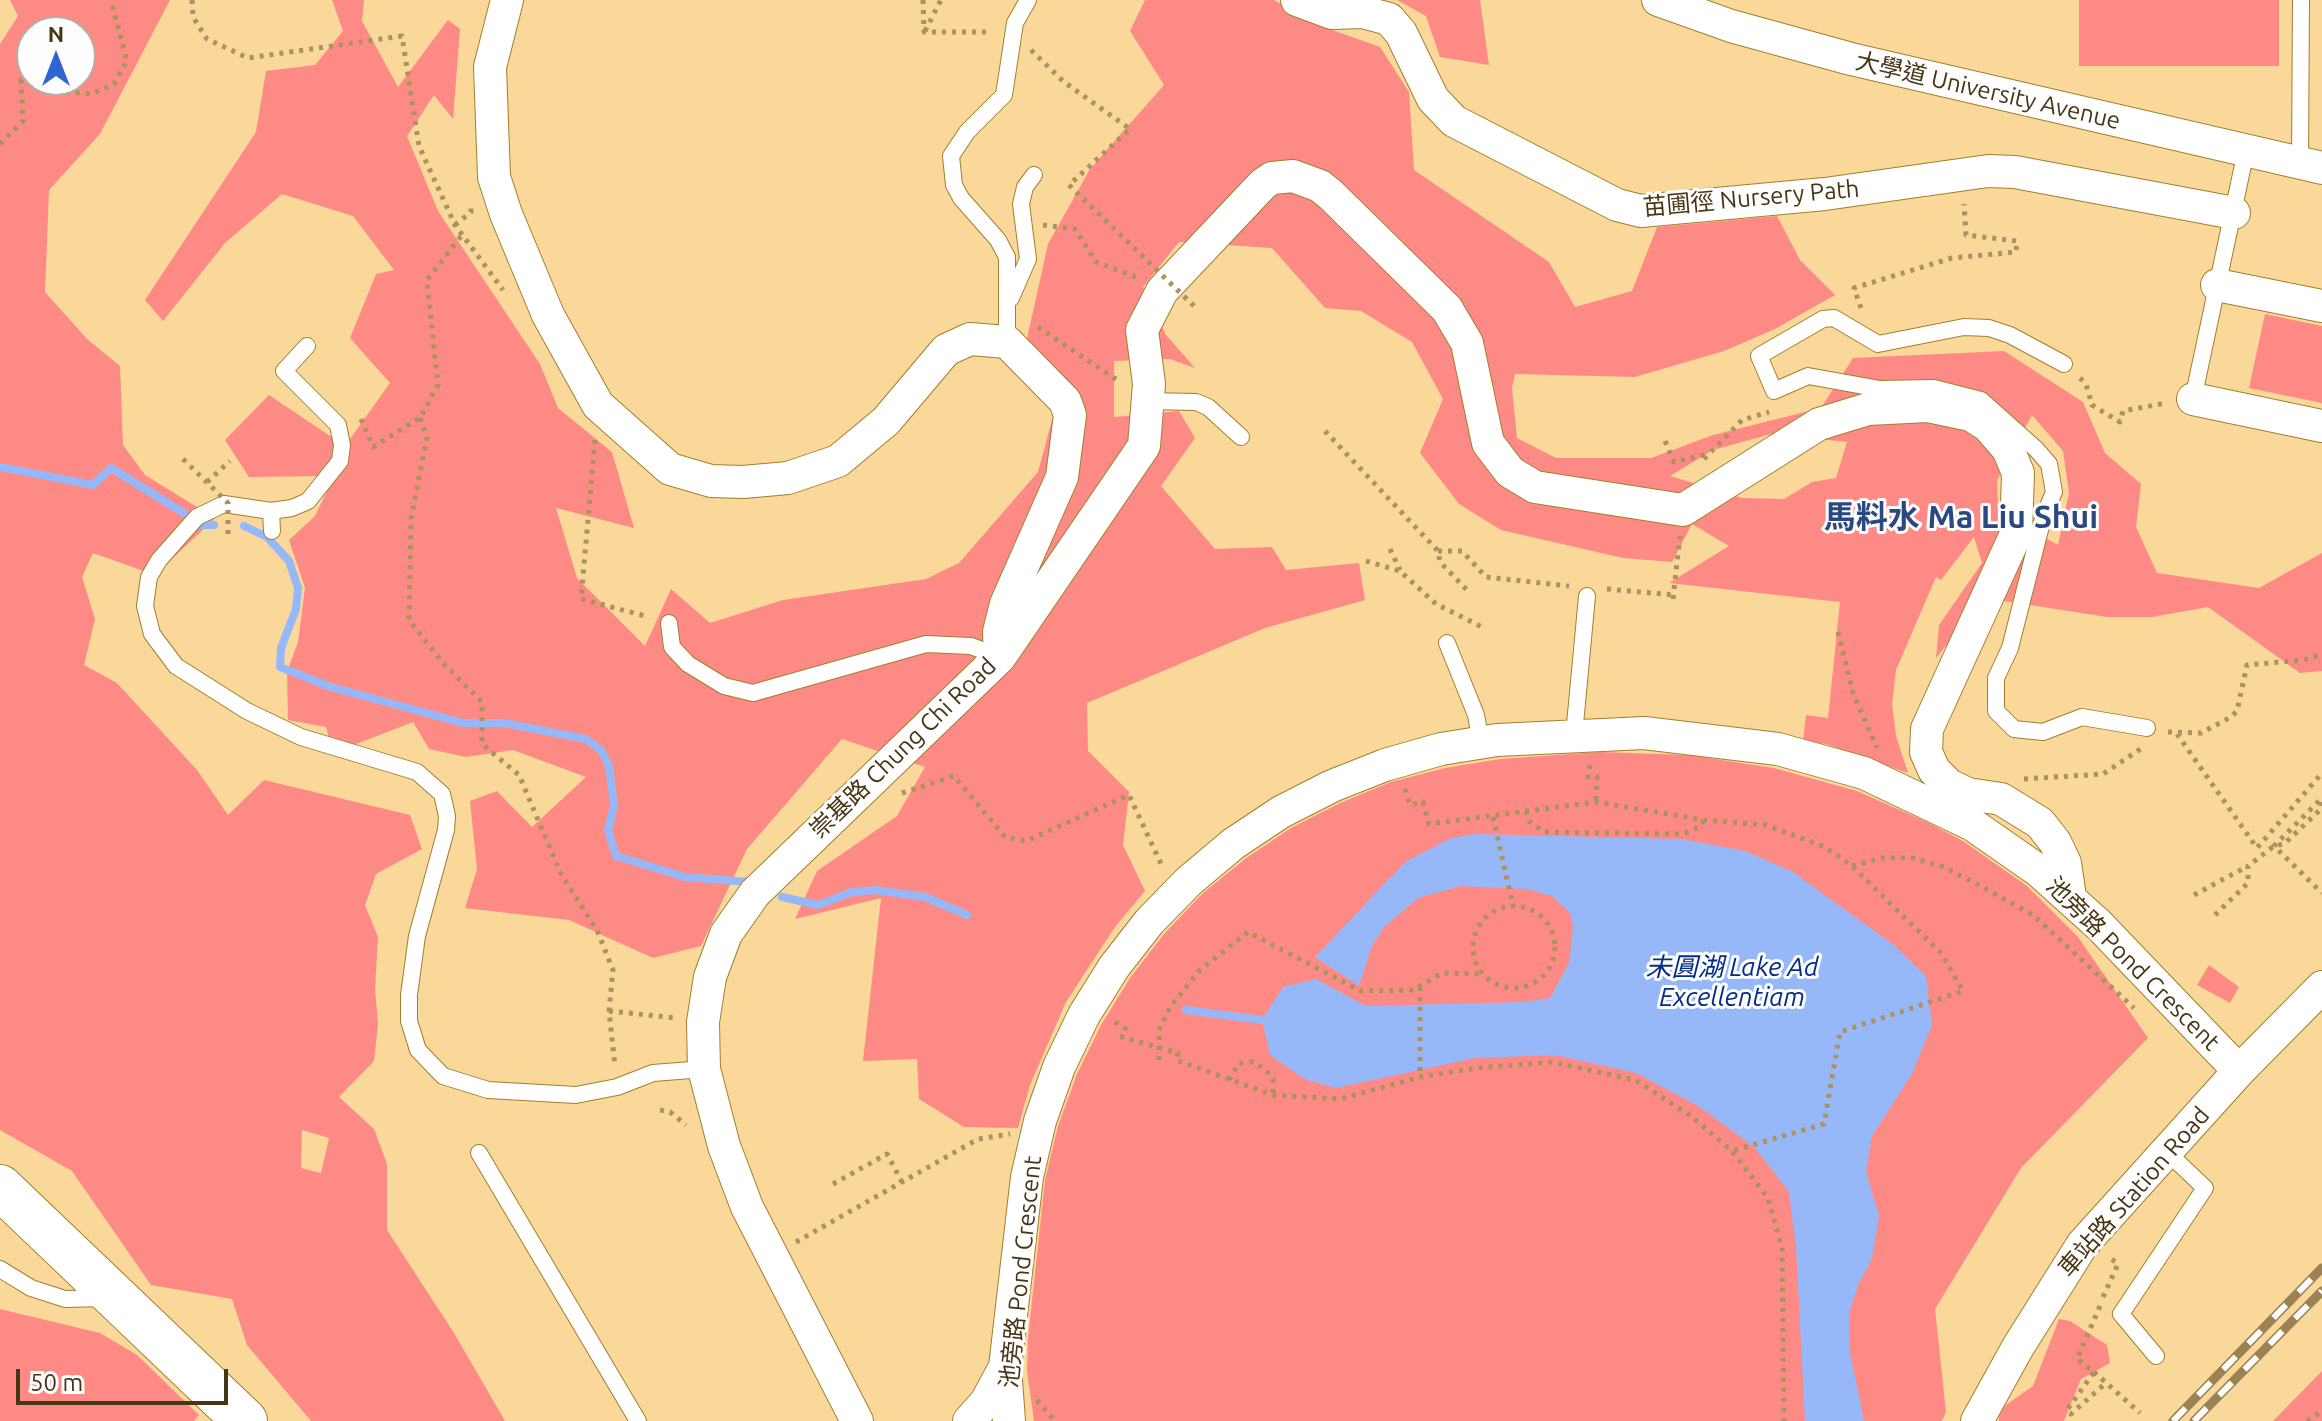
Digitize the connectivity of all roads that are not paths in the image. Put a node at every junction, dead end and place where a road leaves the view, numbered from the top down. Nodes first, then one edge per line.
1 (507, 0) edge
2 (1028, 0) edge
3 (1297, 0) edge
4 (1658, 0) edge
5 (2301, 0) edge
6 (2246, 151) junction
7 (2311, 165) edge
8 (1034, 175) dead end
9 (2234, 213) junction
10 (2217, 285) junction
11 (2322, 306) edge
12 (1007, 307) junction
13 (1007, 342) junction
14 (307, 346) dead end
15 (2064, 364) road end
16 (2193, 399) joint
17 (1148, 401) junction
18 (2322, 426) edge
19 (1241, 437) dead end
20 (2014, 443) junction
21 (271, 511) junction
22 (272, 531) dead end
23 (1588, 590) road end
24 (669, 623) road end
25 (1447, 643) dead end
26 (1000, 657) junction
27 (2147, 728) road end
28 (1574, 735) junction
29 (1481, 743) junction
30 (2070, 897) junction
31 (2322, 987) edge
32 (704, 1069) junction
33 (2239, 1071) junction
34 (2166, 1151) junction
35 (479, 1153) dead end
36 (0, 1187) edge
37 (0, 1269) edge
38 (115, 1298) junction
39 (2156, 1356) dead end
40 (1005, 1367) junction
41 (245, 1421) edge
42 (638, 1421) edge
43 (857, 1421) edge
44 (969, 1421) edge
45 (1009, 1421) edge
46 (1977, 1421) edge

1 - 13 street
2 - 12 lane
3 - 9 street, 苗圃徑 Nursery Path
4 - 6 street, 大學道 University Avenue
5 - 7 lane
6 - 7 street, 大學道 University Avenue
6 - 9 lane
8 - 12 lane
9 - 10 lane
10 - 11 street
10 - 16 lane
12 - 13 lane
13 - 26 street, 崇基路 Chung Chi Road
14 - 21 lane
15 - 20 lane
16 - 18 street
17 - 19 lane
17 - 20 street
17 - 26 street
20 - 27 lane
20 - 30 street
21 - 22 lane
21 - 32 lane
23 - 28 lane
24 - 26 lane
25 - 29 lane
26 - 32 street, 崇基路 Chung Chi Road
28 - 29 street, 池旁路 Pond Crescent
28 - 30 street, 池旁路 Pond Crescent
29 - 40 street, 池旁路 Pond Crescent
30 - 33 street, 池旁路 Pond Crescent
31 - 33 street, 車站路 Station Road
32 - 43 street, 崇基路 Chung Chi Road
33 - 34 street, 車站路 Station Road
34 - 39 lane
34 - 46 street, 車站路 Station Road
35 - 42 lane
36 - 38 main road
37 - 38 lane
38 - 41 main road
40 - 44 street
40 - 45 street, 池旁路 Pond Crescent

